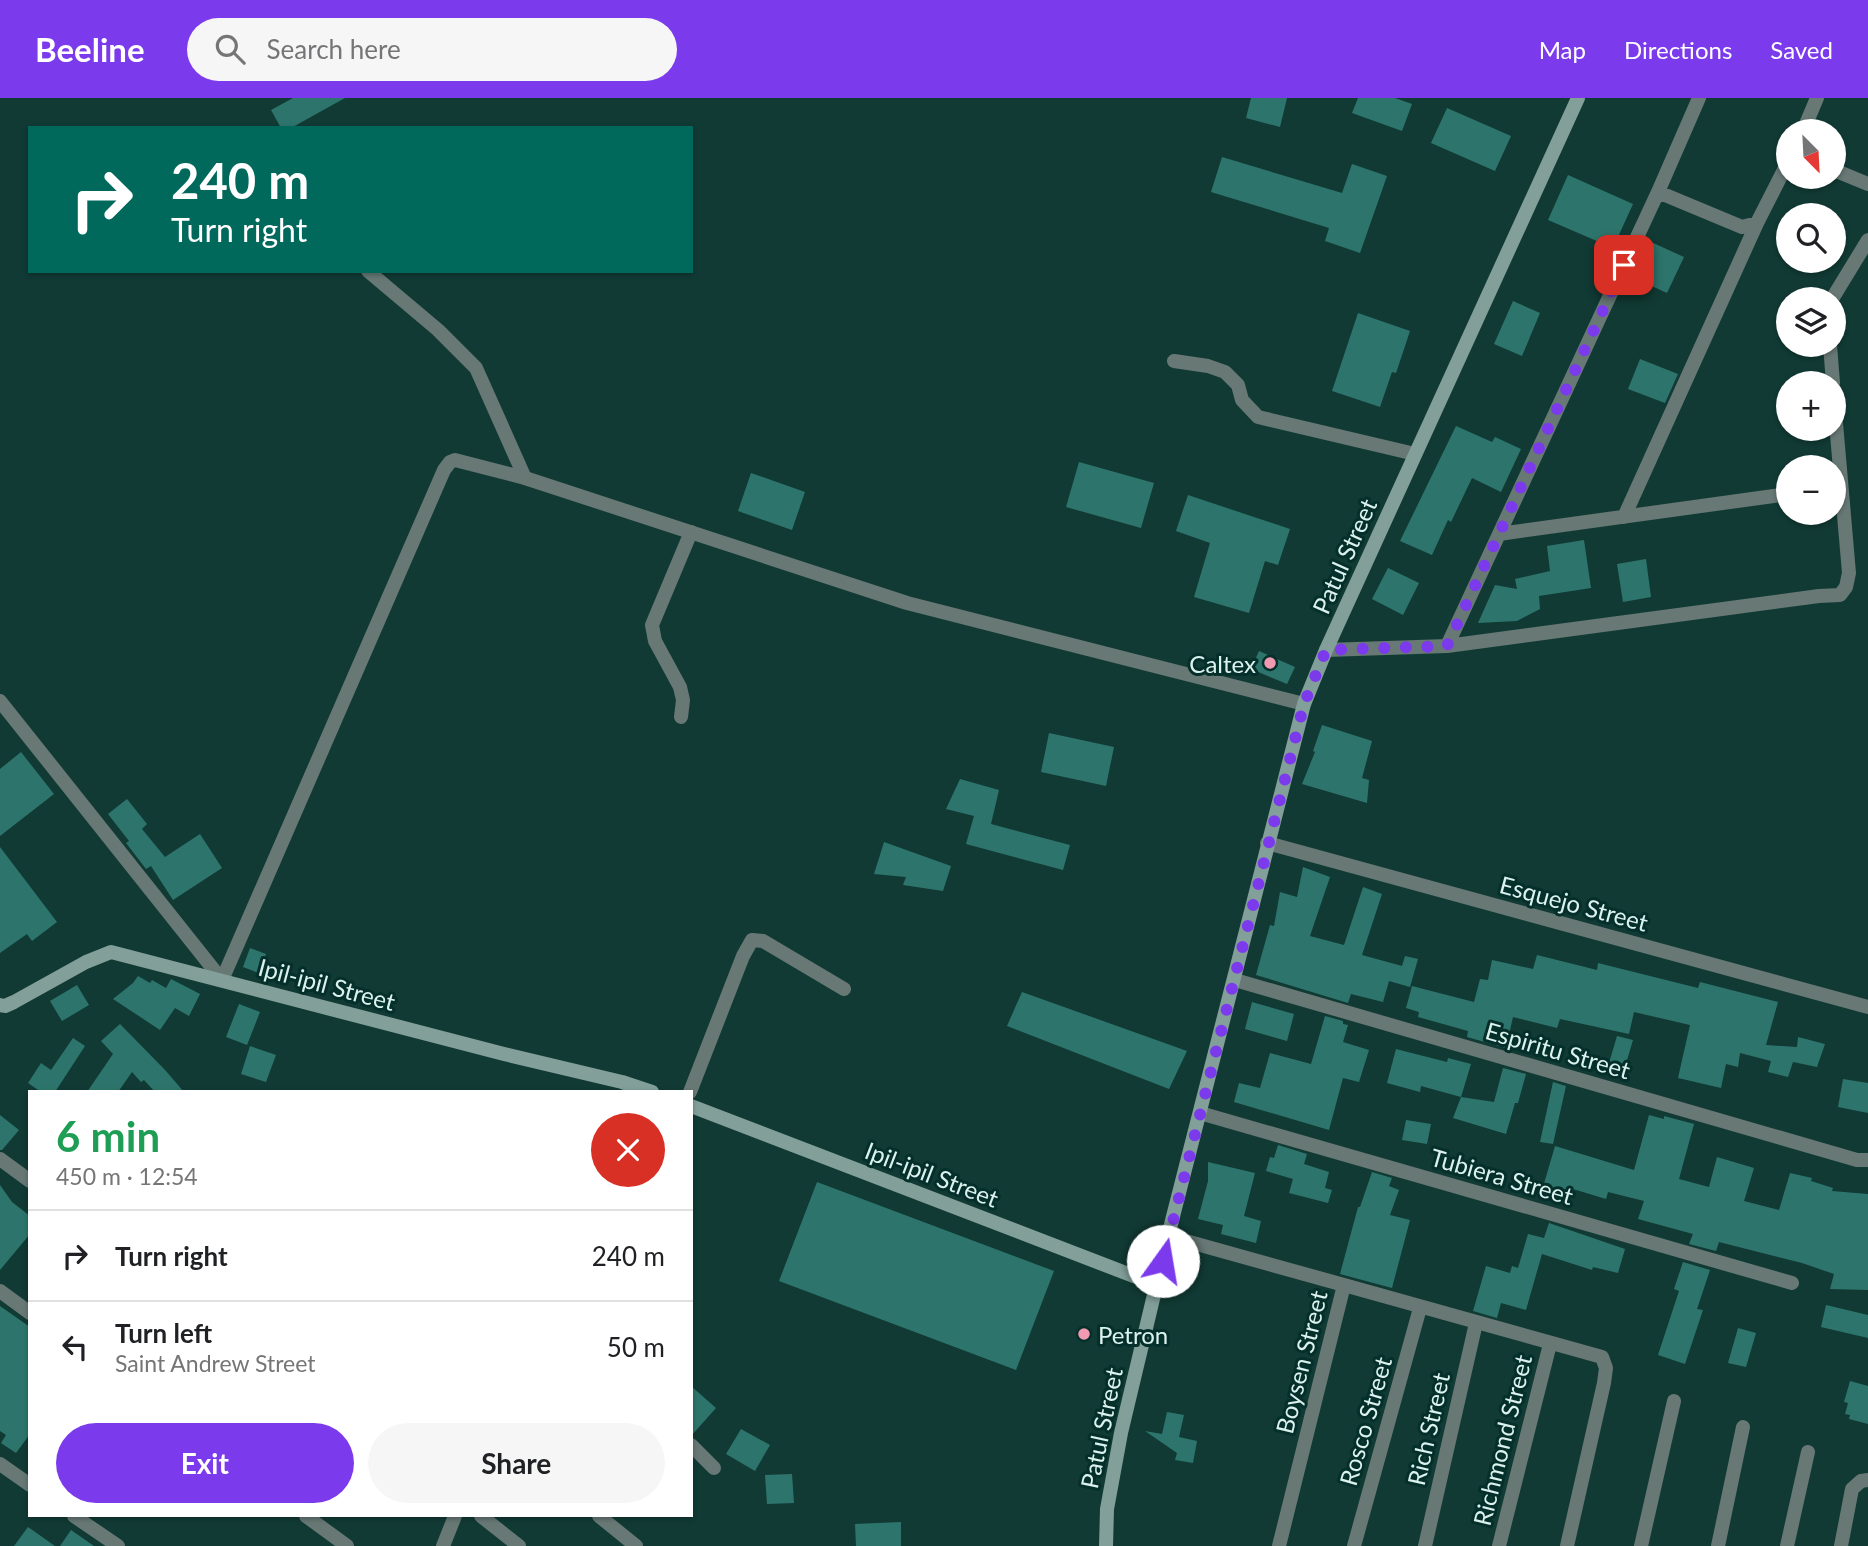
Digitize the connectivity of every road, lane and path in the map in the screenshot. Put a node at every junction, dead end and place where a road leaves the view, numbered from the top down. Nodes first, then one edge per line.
1 (1578, 98) edge
2 (1699, 98) edge
3 (1818, 98) edge
4 (1808, 119) edge
5 (1846, 175) edge
6 (1868, 184) edge
7 (1776, 186) edge
8 (1658, 192) junction
9 (1757, 223) junction
10 (1868, 240) edge
11 (370, 273) edge
12 (1839, 287) edge
13 (1174, 361) dead end
14 (1415, 454) junction
15 (525, 478) junction
16 (1776, 496) edge
17 (1624, 517) junction
18 (1842, 525) edge
19 (691, 532) junction
20 (1499, 534) junction
21 (1447, 646) junction
22 (1326, 650) junction
23 (0, 701) edge
24 (1304, 704) junction
25 (681, 717) dead end
26 (1268, 843) junction
27 (1235, 980) junction
28 (222, 981) junction
29 (844, 989) dead end
30 (0, 1005) edge
31 (1868, 1007) edge
32 (647, 1090) edge
33 (691, 1090) edge
34 (693, 1106) edge
35 (1200, 1113) junction
36 (0, 1159) edge
37 (1868, 1160) edge
38 (28, 1180) edge
39 (1168, 1236) junction
40 (1792, 1283) dead end
41 (1344, 1284) junction
42 (1157, 1285) junction
43 (0, 1291) edge
44 (1420, 1308) junction
45 (28, 1312) edge
46 (1476, 1323) junction
47 (1550, 1344) junction
48 (1674, 1401) dead end
49 (1743, 1427) dead end
50 (693, 1447) edge
51 (1808, 1452) dead end
52 (0, 1464) edge
53 (714, 1468) dead end
54 (1868, 1480) edge
55 (28, 1484) edge
56 (75, 1517) edge
57 (307, 1517) edge
58 (455, 1517) edge
59 (482, 1517) edge
60 (600, 1517) edge
61 (118, 1546) edge
62 (347, 1546) edge
63 (443, 1546) edge
64 (519, 1546) edge
65 (636, 1546) edge
66 (1106, 1546) edge
67 (1279, 1546) edge
68 (1354, 1546) edge
69 (1424, 1546) edge
70 (1499, 1546) edge
71 (1567, 1546) edge
72 (1642, 1546) edge
73 (1718, 1546) edge
74 (1787, 1546) edge
75 (1841, 1546) edge

1 - 14 main road, Patul Street
2 - 8 street
3 - 4 street
5 - 6 street
7 - 9 street
8 - 9 street
8 - 20 street
9 - 17 street
10 - 12 street
11 - 15 street
13 - 14 street
14 - 22 main road, Patul Street
15 - 19 street
15 - 28 street
16 - 17 street
17 - 20 street
18 - 21 street
19 - 24 street
19 - 25 street
20 - 21 street
21 - 22 street
22 - 24 main road, Patul Street
23 - 28 street
24 - 26 main road, Patul Street
26 - 27 main road, Patul Street
26 - 31 street, Esquejo Street
27 - 35 main road, Patul Street
27 - 37 street, Espiritu Street
28 - 30 main road, Ipil-ipil Street
28 - 32 main road, Ipil-ipil Street
29 - 33 street
34 - 42 main road, Ipil-ipil Street
35 - 39 main road, Patul Street
35 - 40 street, Tubiera Street
36 - 38 street
39 - 41 street, Boysen Street
39 - 42 main road, Patul Street
41 - 44 street
41 - 67 street, Boysen Street
42 - 66 main road, Patul Street
43 - 45 street
44 - 46 street
44 - 68 street, Rosco Street
46 - 47 street
46 - 69 street, Rich Street
47 - 70 street, Richmond Street
47 - 71 street
48 - 72 street
49 - 73 street
50 - 53 street
51 - 74 street
52 - 55 street
54 - 75 street
56 - 61 street
57 - 62 street
58 - 63 street
59 - 64 street
60 - 65 street

